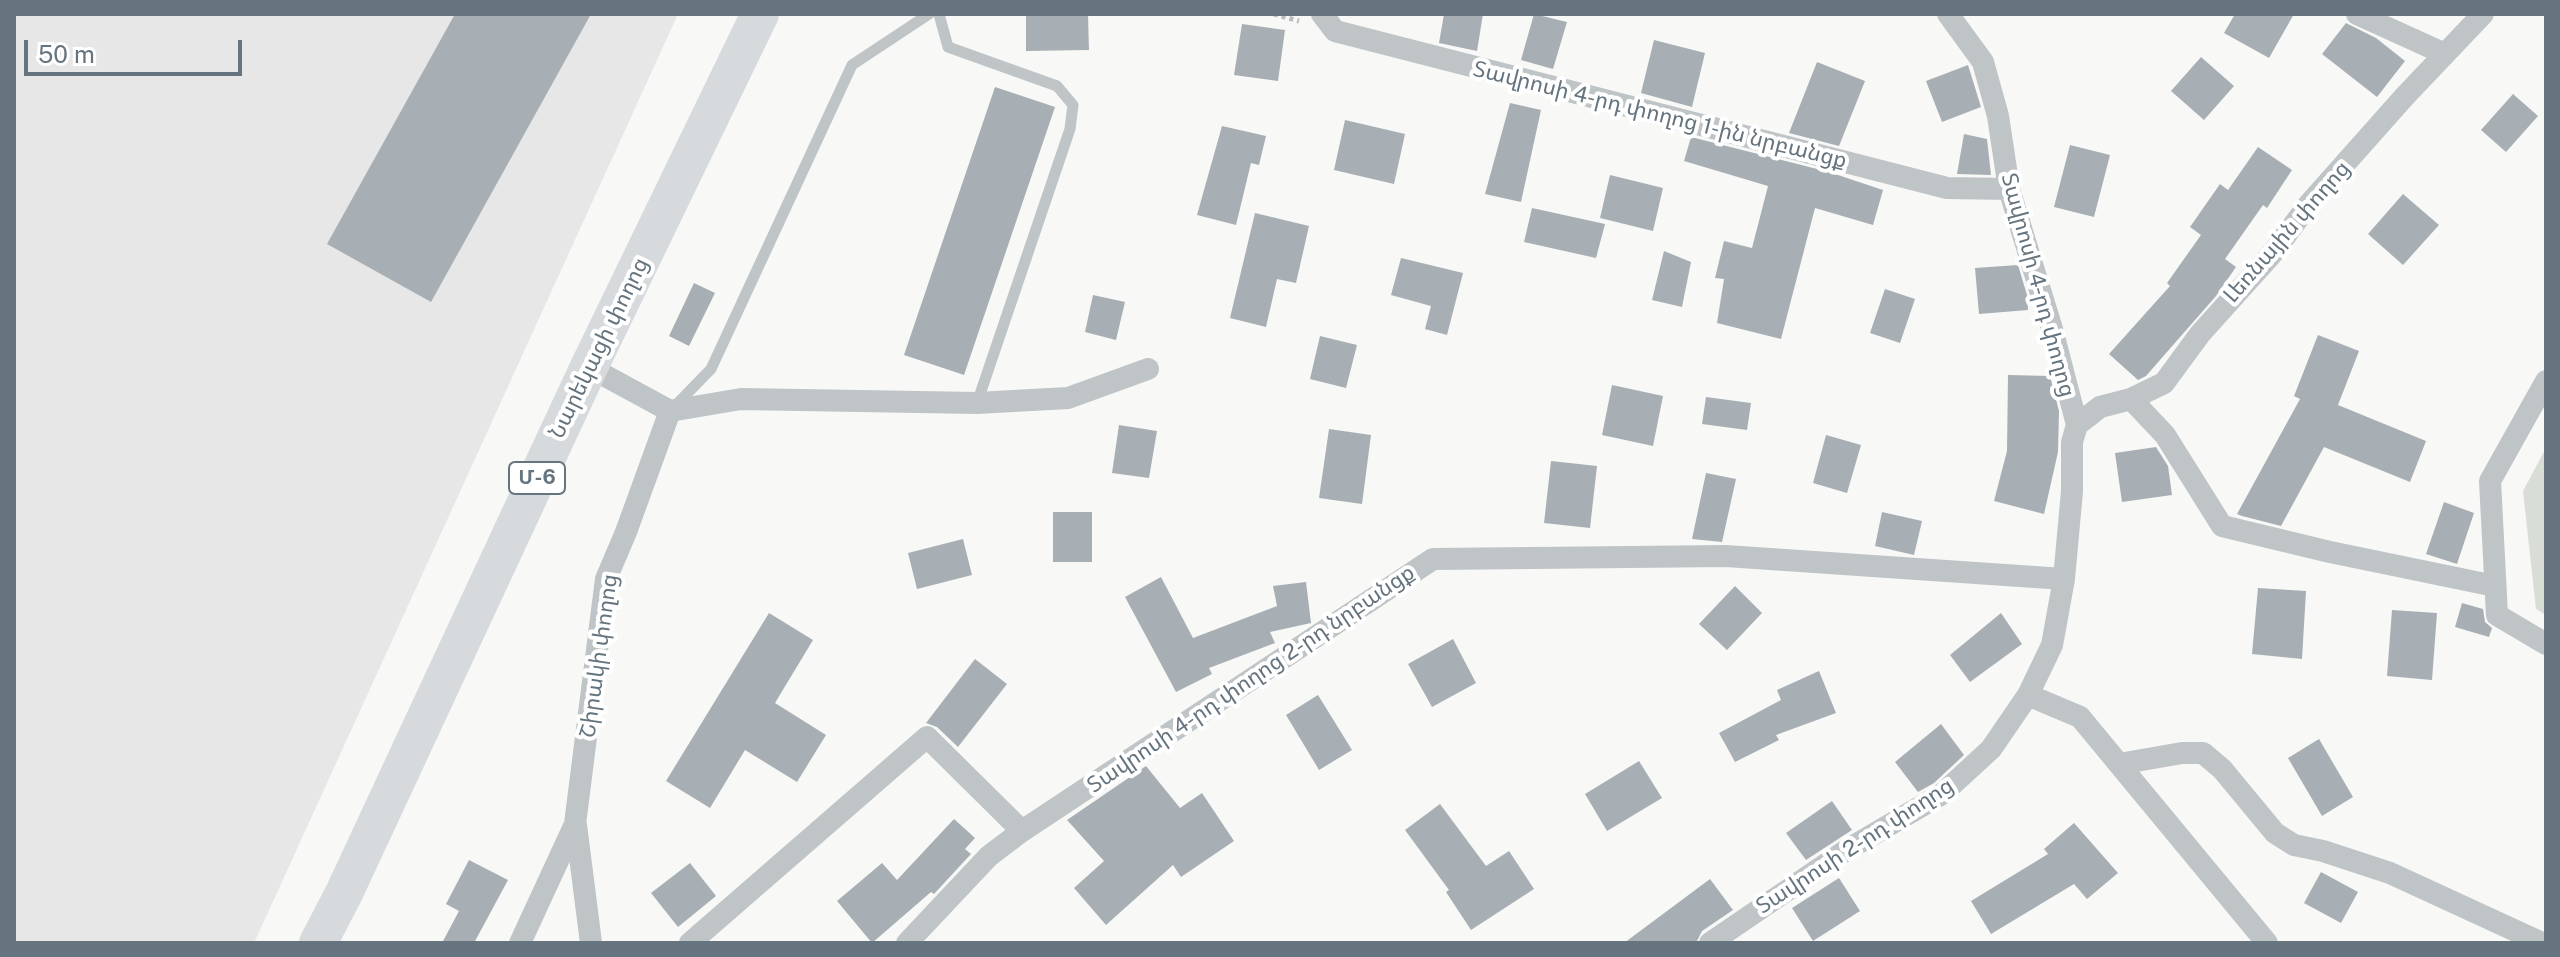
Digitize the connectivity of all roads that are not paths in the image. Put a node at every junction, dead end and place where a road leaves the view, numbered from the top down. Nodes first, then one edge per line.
1 (760, 14) edge
2 (929, 14) edge
3 (939, 14) edge
4 (1322, 14) edge
5 (1948, 14) edge
6 (2357, 14) edge
7 (2483, 14) edge
8 (2445, 54) junction
9 (2009, 189) junction
10 (589, 367) junction
11 (1148, 369) dead end
12 (2546, 381) edge
13 (2131, 399) junction
14 (977, 403) junction
15 (670, 411) junction
16 (2077, 425) junction
17 (2064, 579) junction
18 (2495, 586) junction
19 (2546, 644) edge
20 (2028, 695) junction
21 (2119, 764) junction
22 (575, 824) junction
23 (1022, 831) junction
24 (318, 943) edge
25 (520, 943) edge
26 (591, 943) edge
27 (690, 943) edge
28 (907, 943) edge
29 (1710, 943) edge
30 (2267, 943) edge
31 (2542, 943) edge

1 - 10 highway, Նարեկացի փողոց / Մ-6
2 - 15 lane
3 - 14 lane
4 - 9 street, Տավրոսի 4-րդ փողոց 1-ին նրբանցք
5 - 9 street, Տավրոսի 4-րդ փողոց
6 - 8 street
7 - 8 street, Լեռնային փողոց
8 - 13 street, Լեռնային փողոց
9 - 16 street, Տավրոսի 4-րդ փողոց
10 - 15 street
10 - 24 highway, Նարեկացի փողոց / Մ-6
11 - 14 street
12 - 18 street
13 - 16 street, Լեռնային փողոց
13 - 18 street
14 - 15 street
15 - 22 street, Շիրակի փողոց
16 - 17 street, Տավրոսի 2-րդ փողոց
17 - 20 street, Տավրոսի 2-րդ փողոց
17 - 23 street, Տավրոսի 4-րդ փողոց 2-րդ նրբանցք
18 - 19 street
20 - 21 street
20 - 29 street, Տավրոսի 2-րդ փողոց
21 - 30 street
21 - 31 street
22 - 25 street, Շիրակի փողոց
22 - 26 street
23 - 27 street
23 - 28 street, Տավրոսի 4-րդ փողոց 2-րդ նրբանցք

